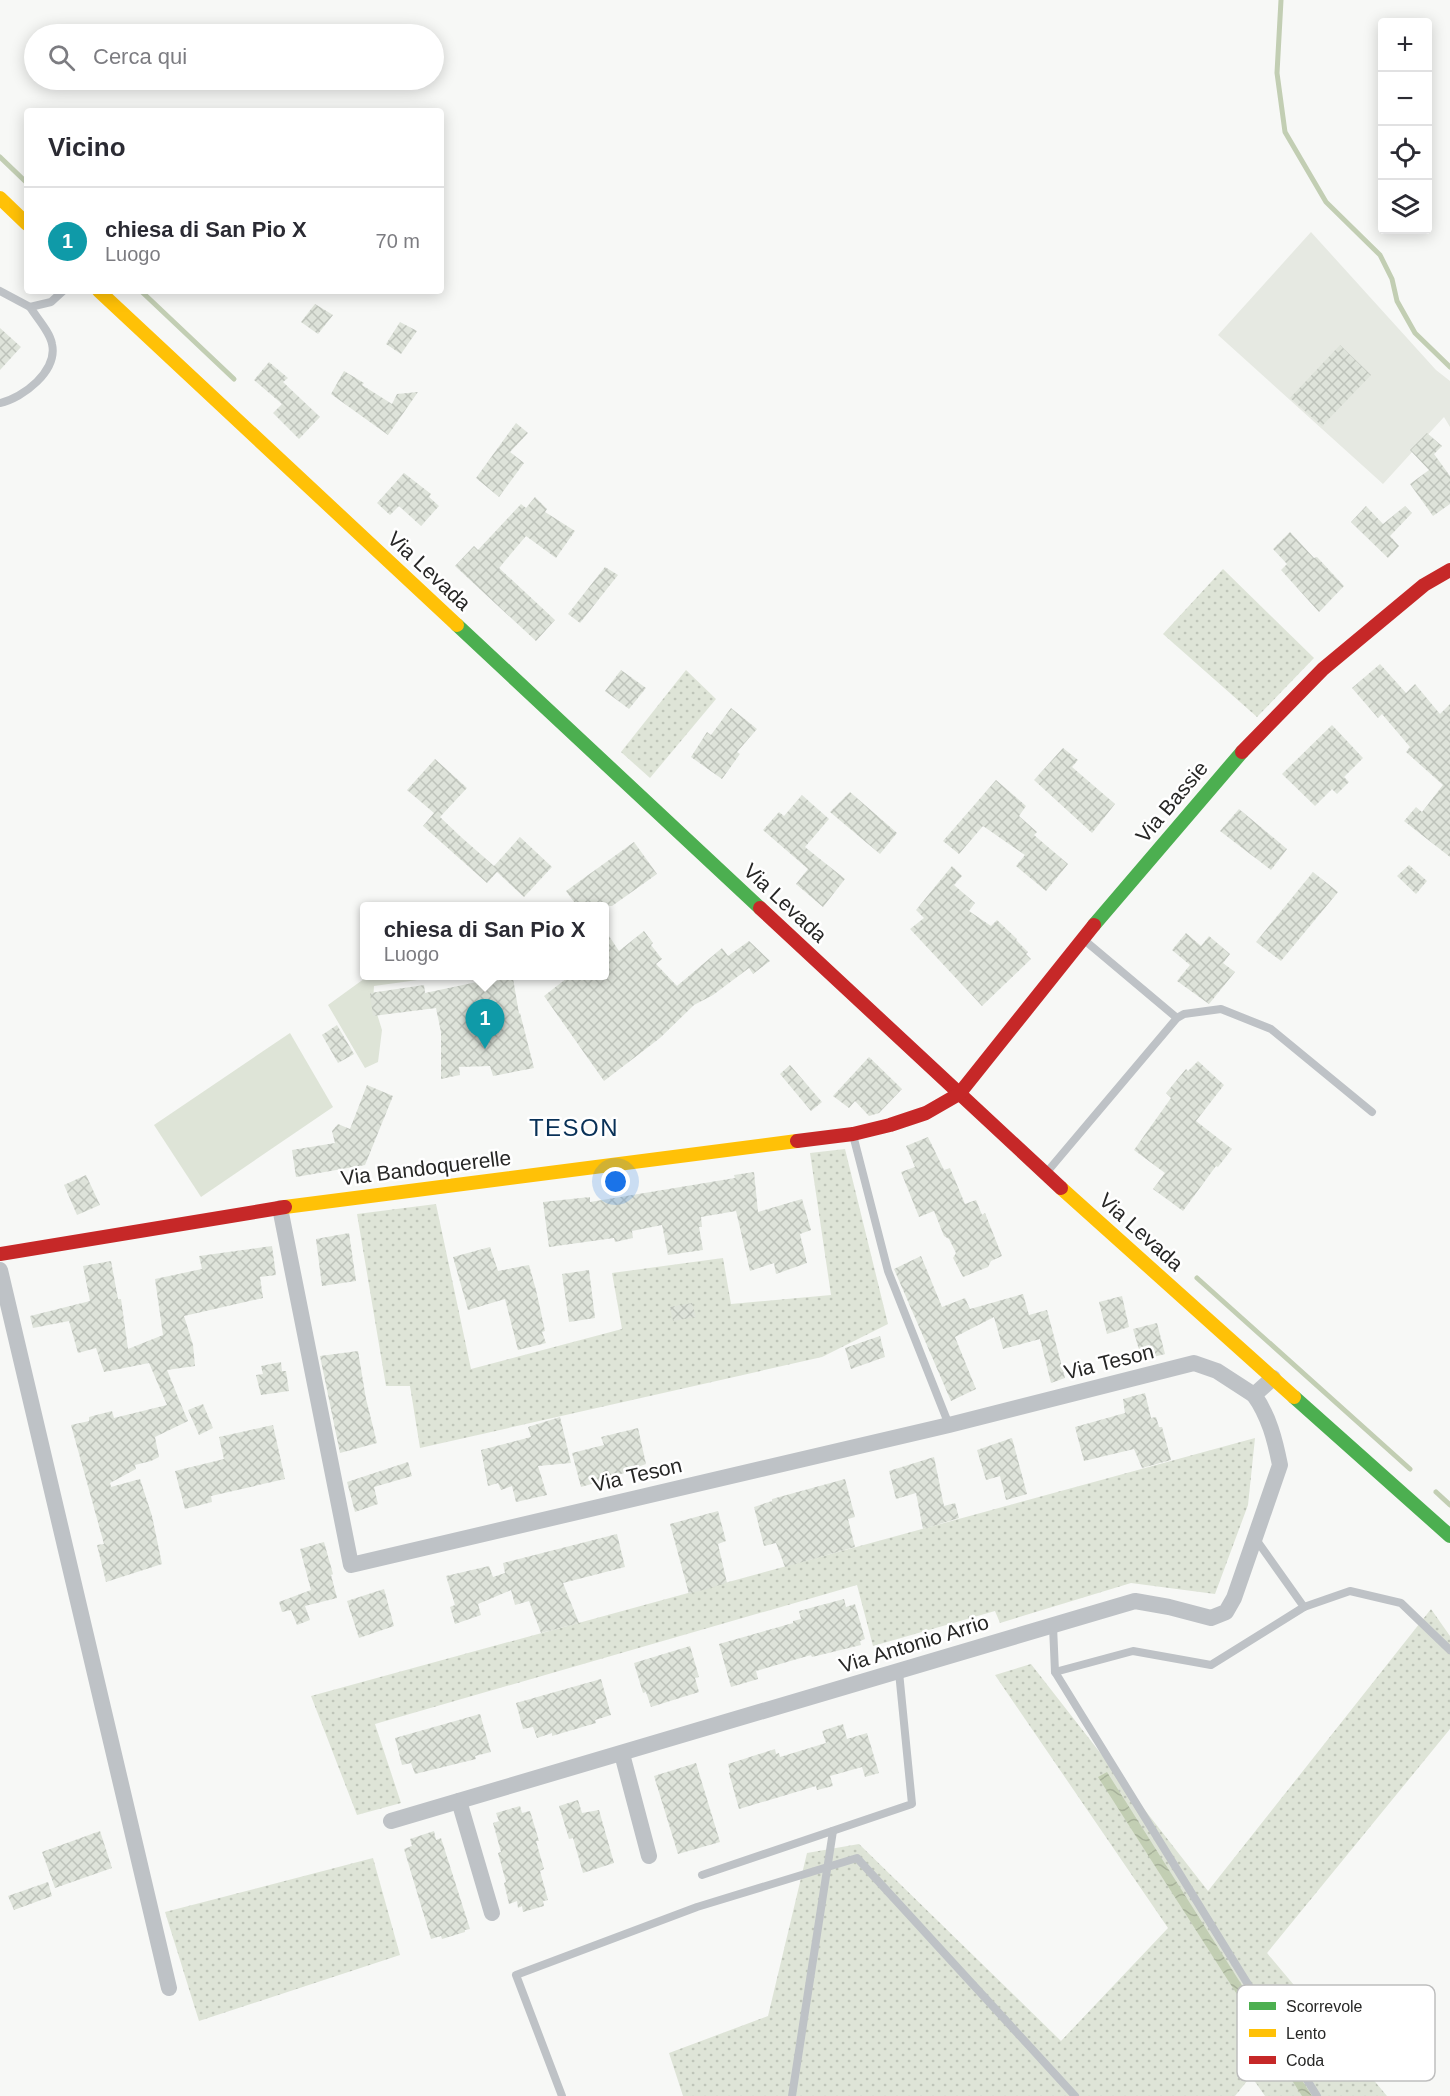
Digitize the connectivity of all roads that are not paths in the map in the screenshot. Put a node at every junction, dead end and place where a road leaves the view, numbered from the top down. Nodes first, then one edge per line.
1 (0, 198) edge
2 (24, 221) edge
3 (0, 291) edge
4 (60, 294) edge
5 (102, 294) edge
6 (30, 308) junction
7 (0, 403) edge
8 (1450, 570) edge
9 (1082, 939) junction
10 (1177, 1018) junction
11 (959, 1094) junction
12 (1372, 1112) dead end
13 (853, 1134) junction
14 (1045, 1174) junction
15 (280, 1209) junction
16 (0, 1254) edge
17 (0, 1270) edge
18 (1273, 1378) junction
19 (1254, 1395) junction
20 (949, 1425) junction
21 (1450, 1536) edge
22 (1254, 1537) junction
23 (1304, 1607) junction
24 (1053, 1626) junction
25 (1450, 1650) edge
26 (899, 1672) junction
27 (1055, 1672) junction
28 (622, 1754) junction
29 (459, 1802) junction
30 (391, 1821) dead end
31 (833, 1832) junction
32 (649, 1856) dead end
33 (829, 1866) junction
34 (702, 1875) dead end
35 (492, 1913) dead end
36 (1248, 1985) edge
37 (169, 1988) dead end
38 (1308, 2081) edge
39 (562, 2096) edge
40 (792, 2096) edge
41 (1075, 2096) edge
42 (1317, 2096) edge

1 - 2 main road
3 - 6 lane
4 - 6 lane
5 - 11 main road, Via Levada
6 - 7 lane
8 - 9 main road, Via Bassie
9 - 10 lane
9 - 11 main road, Via Bassie
10 - 12 lane
10 - 14 lane
11 - 13 main road, Via Bandoquerelle
11 - 14 main road, Via Levada
13 - 15 main road, Via Bandoquerelle
13 - 20 lane
14 - 18 main road, Via Levada
15 - 16 main road, Via Bandoquerelle
15 - 20 street, Via Teson
17 - 37 street
18 - 19 street
18 - 21 main road, Via Levada
19 - 20 street, Via Teson
19 - 22 street, Via Antonio Arrio
22 - 23 lane
22 - 24 street, Via Antonio Arrio
23 - 25 lane
23 - 27 lane
24 - 26 street, Via Antonio Arrio
24 - 27 lane
26 - 28 street, Via Antonio Arrio
26 - 31 lane
27 - 36 lane
28 - 29 street, Via Antonio Arrio
28 - 32 street
29 - 30 street, Via Antonio Arrio
29 - 35 street
31 - 33 lane
31 - 34 lane
33 - 39 lane
33 - 40 lane
33 - 41 lane
38 - 42 lane

